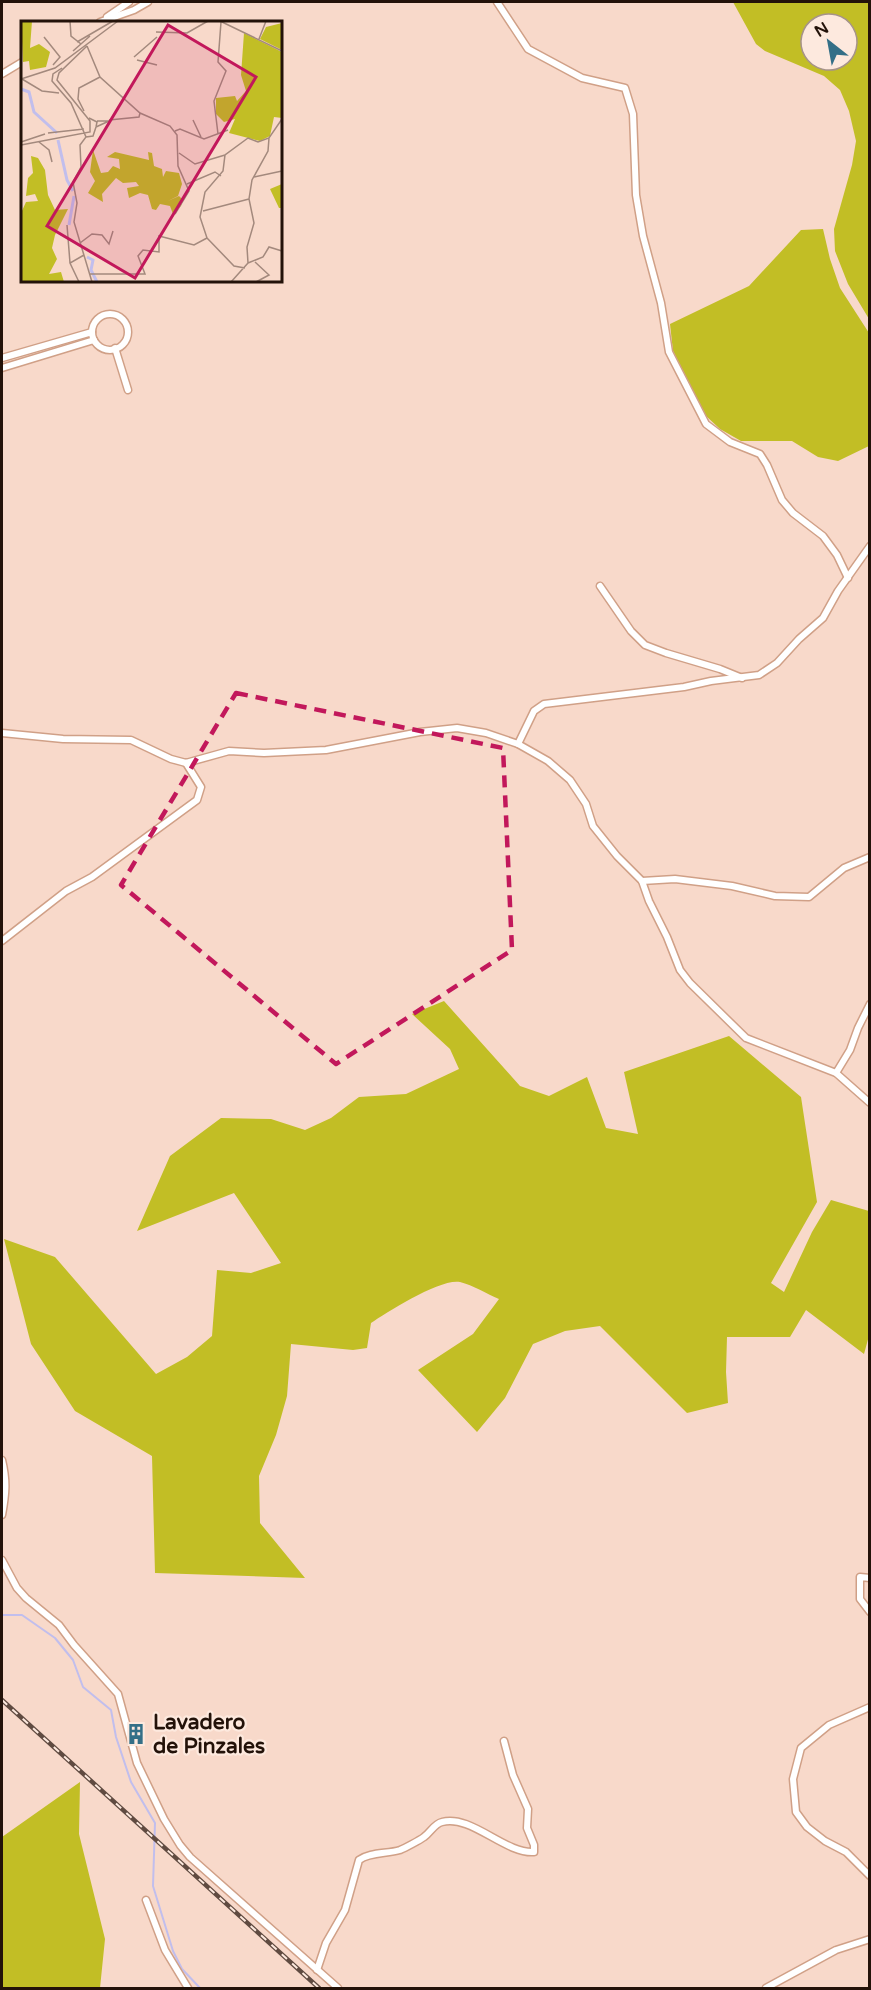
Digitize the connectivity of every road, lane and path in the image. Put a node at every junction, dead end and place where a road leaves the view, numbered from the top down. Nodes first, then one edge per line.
1 (129, 2) edge
2 (148, 2) edge
3 (497, 2) edge
4 (101, 21) edge
5 (103, 21) edge
6 (21, 63) edge
7 (2, 74) edge
8 (92, 332) junction
9 (94, 340) junction
10 (115, 348) junction
11 (2, 358) edge
12 (2, 368) edge
13 (128, 390) dead end
14 (870, 546) edge
15 (848, 578) junction
16 (600, 586) dead end
17 (742, 678) junction
18 (2, 733) edge
19 (518, 744) junction
20 (186, 763) junction
21 (870, 857) edge
22 (642, 881) junction
23 (2, 941) edge
24 (870, 1004) edge
25 (836, 1073) junction
26 (870, 1103) edge
27 (2, 1460) edge
28 (2, 1515) edge
29 (2, 1560) edge
30 (870, 1578) edge
31 (870, 1612) edge
32 (870, 1707) edge
33 (504, 1742) dead end
34 (870, 1876) edge
35 (146, 1900) dead end
36 (870, 1939) edge
37 (317, 1970) junction
38 (188, 1989) edge
39 (338, 1989) edge
40 (766, 1989) edge

1 - 4 street
2 - 5 street
3 - 15 street
6 - 7 street
8 - 9 street
8 - 10 street
8 - 11 street
9 - 10 street
9 - 12 street
10 - 13 street
14 - 15 street
15 - 17 street
16 - 17 street
17 - 19 street
18 - 20 street
19 - 20 street
19 - 22 street
20 - 23 street
21 - 22 street
22 - 25 street
24 - 25 street
25 - 26 street
27 - 28 street
29 - 37 street
30 - 31 street
32 - 34 street
33 - 37 street
35 - 38 street
36 - 40 street
37 - 39 street

